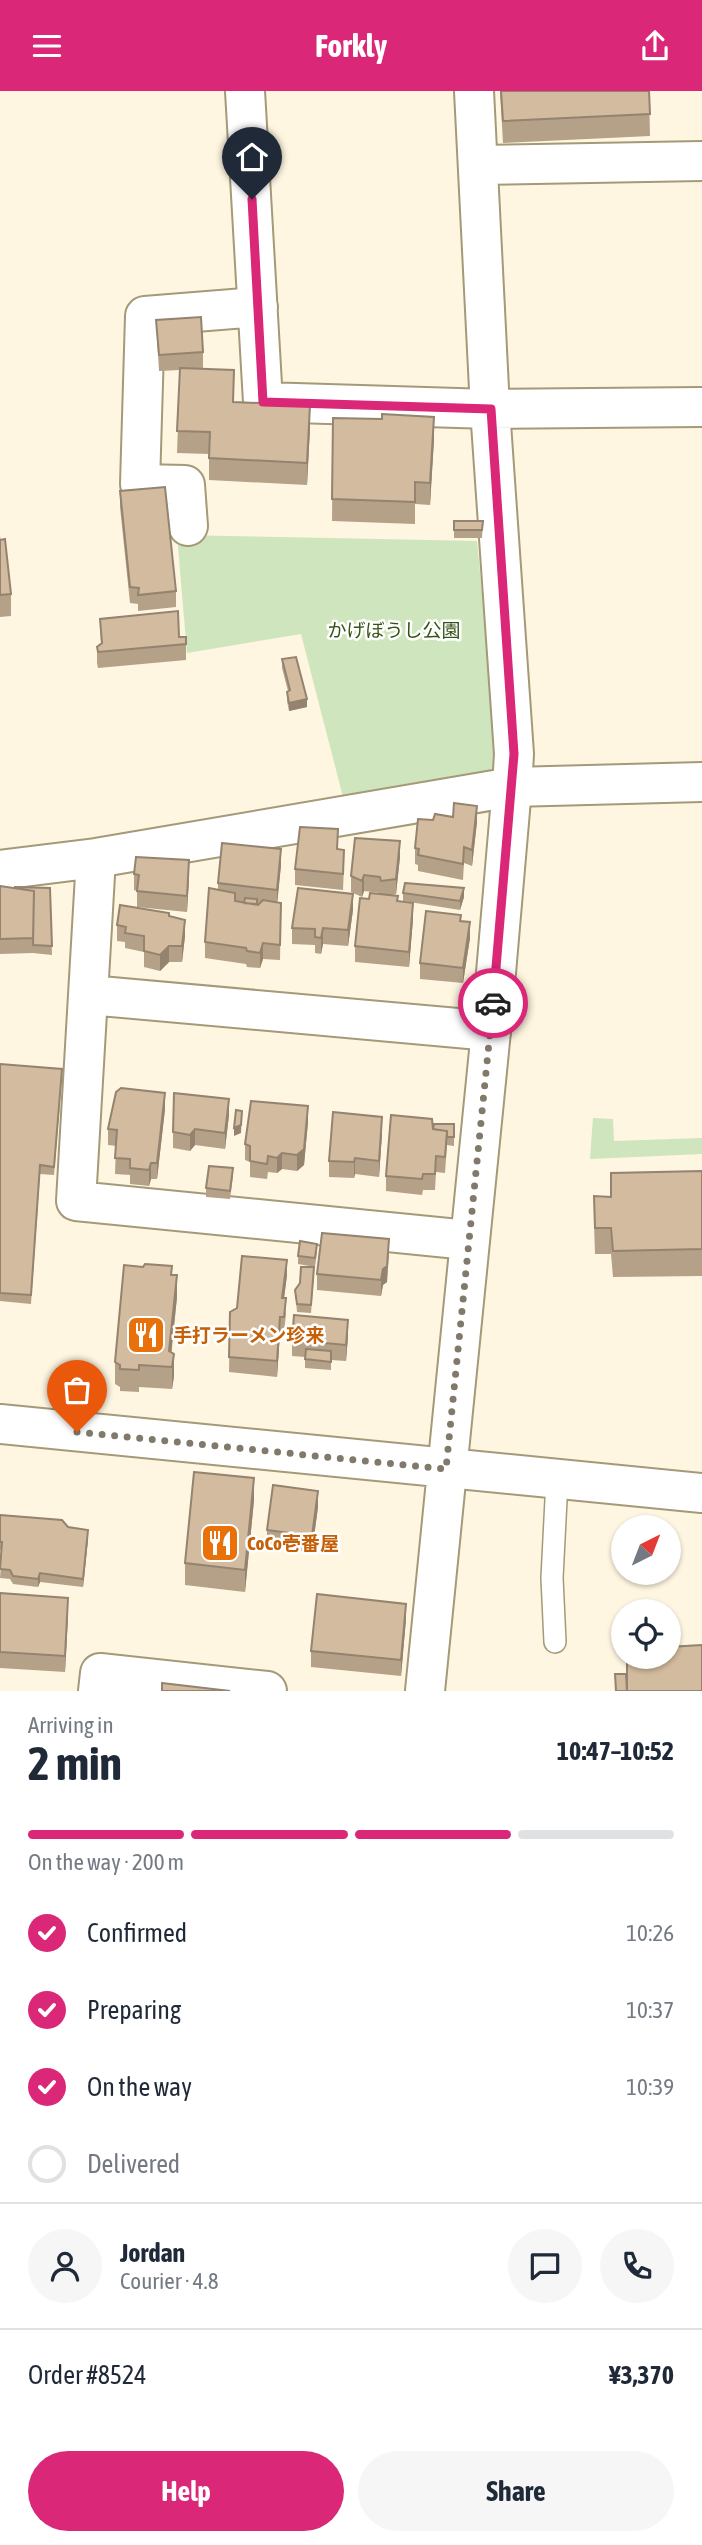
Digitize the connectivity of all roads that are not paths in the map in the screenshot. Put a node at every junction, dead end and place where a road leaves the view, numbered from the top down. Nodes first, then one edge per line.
1 (245, 91) edge
2 (474, 91) edge
3 (702, 161) edge
4 (478, 165) junction
5 (258, 307) junction
6 (702, 407) edge
7 (491, 409) junction
8 (188, 526) dead end
9 (702, 782) edge
10 (512, 787) junction
11 (96, 857) junction
12 (0, 870) edge
13 (89, 995) junction
14 (491, 1031) junction
15 (468, 1240) junction
16 (0, 1424) edge
17 (446, 1469) junction
18 (557, 1480) junction
19 (702, 1493) edge
20 (555, 1642) dead end
21 (98, 1691) edge
22 (267, 1691) edge
23 (425, 1691) edge

1 - 5 street
2 - 4 street
3 - 4 street
4 - 7 street
5 - 7 street
5 - 8 street
6 - 7 street
7 - 10 street
9 - 10 street
10 - 11 street
10 - 14 street
11 - 12 street
11 - 13 street
13 - 14 street
13 - 15 street
14 - 15 street
15 - 17 street
16 - 17 street
17 - 18 street
17 - 23 street
18 - 19 street
18 - 20 lane
21 - 22 street

